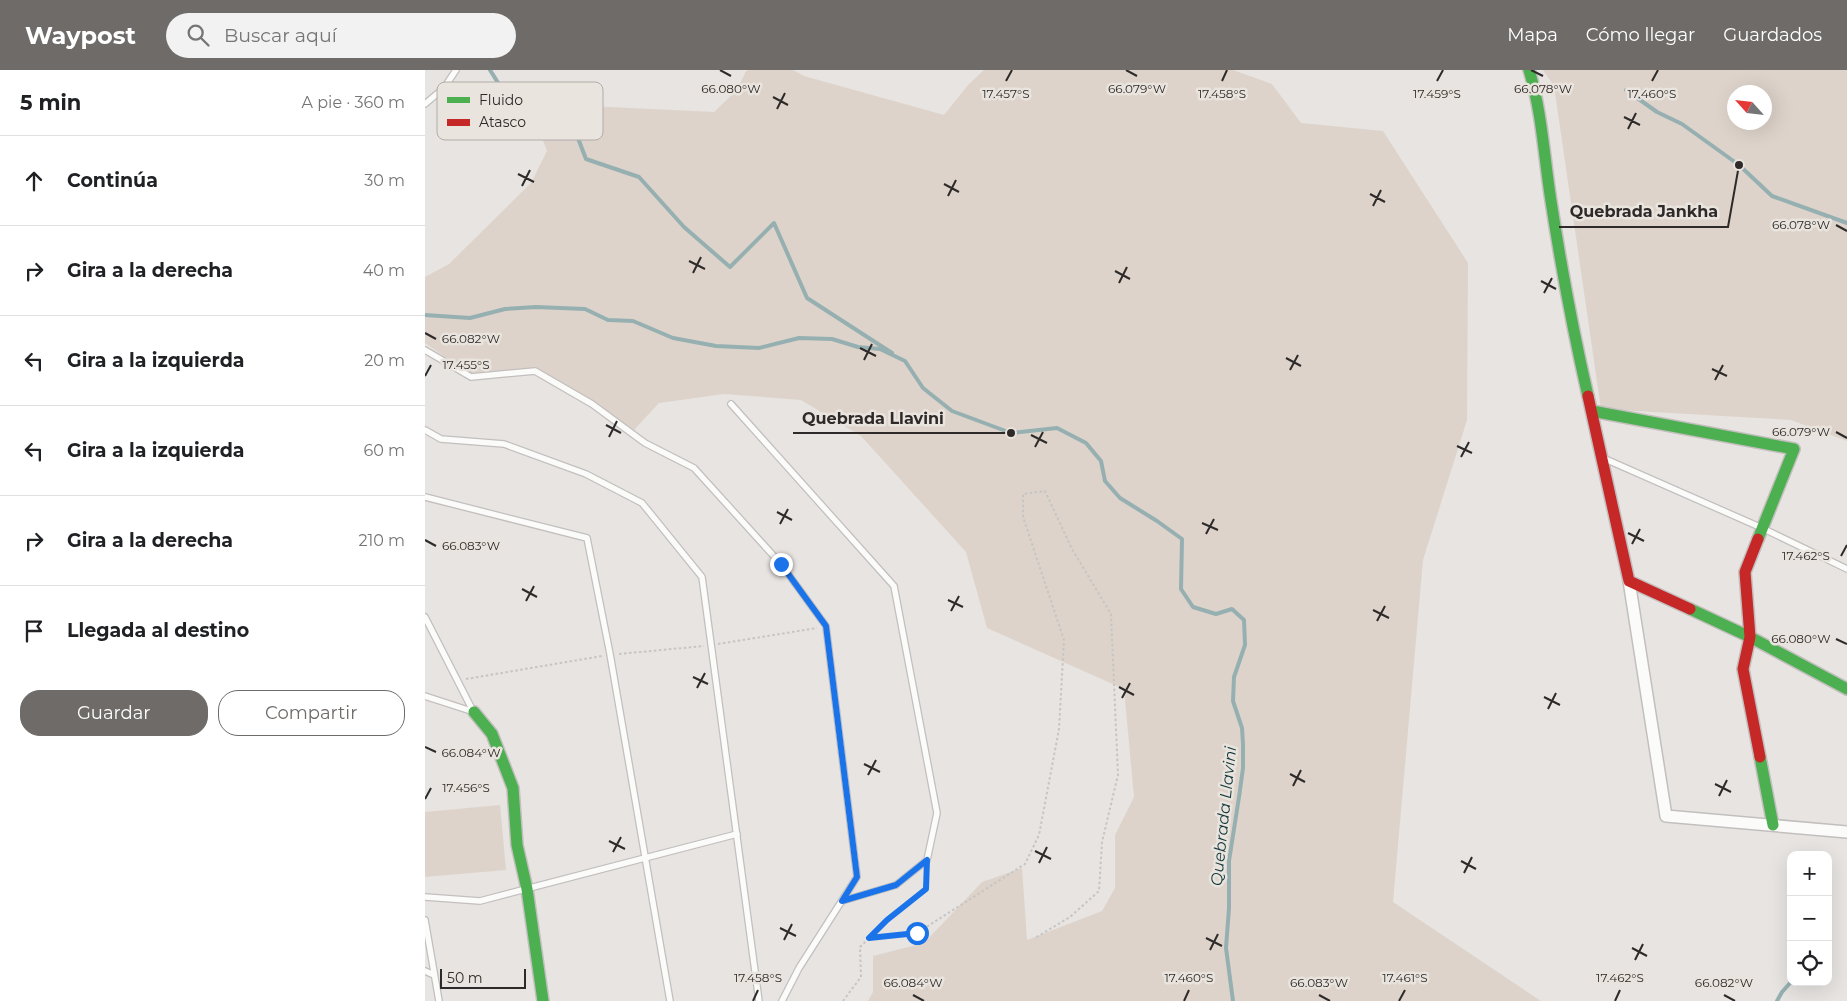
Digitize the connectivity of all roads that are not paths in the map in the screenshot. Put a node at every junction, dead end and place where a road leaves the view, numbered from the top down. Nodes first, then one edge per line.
1 (456, 70) edge
2 (1529, 70) edge
3 (448, 82) edge
4 (437, 94) edge
5 (425, 104) edge
6 (425, 350) edge
7 (731, 404) dead end
8 (1592, 411) junction
9 (425, 430) edge
10 (1602, 458) junction
11 (425, 497) edge
12 (1762, 528) junction
13 (1847, 570) edge
14 (1629, 581) junction
15 (425, 617) edge
16 (1750, 636) junction
17 (1847, 689) edge
18 (425, 696) edge
19 (474, 712) junction
20 (1773, 825) junction
21 (1847, 832) edge
22 (737, 834) junction
23 (645, 858) junction
24 (527, 889) junction
25 (425, 897) edge
26 (842, 901) junction
27 (425, 920) edge
28 (425, 971) edge
29 (435, 975) junction
30 (439, 1001) edge
31 (543, 1001) edge
32 (670, 1001) edge
33 (759, 1001) edge
34 (782, 1001) edge

1 - 3 lane
2 - 8 street
4 - 5 lane
6 - 26 lane
7 - 26 lane
8 - 10 street
8 - 12 street
9 - 22 lane
10 - 12 lane
10 - 14 street
11 - 23 lane
12 - 13 lane
12 - 16 street
14 - 16 street
14 - 20 street
15 - 19 lane
16 - 17 street
16 - 20 street
18 - 19 lane
19 - 24 street
20 - 21 street
22 - 23 lane
22 - 33 lane
23 - 24 lane
23 - 32 lane
24 - 25 lane
24 - 31 street
26 - 34 lane
27 - 29 lane
28 - 29 lane
29 - 30 lane

